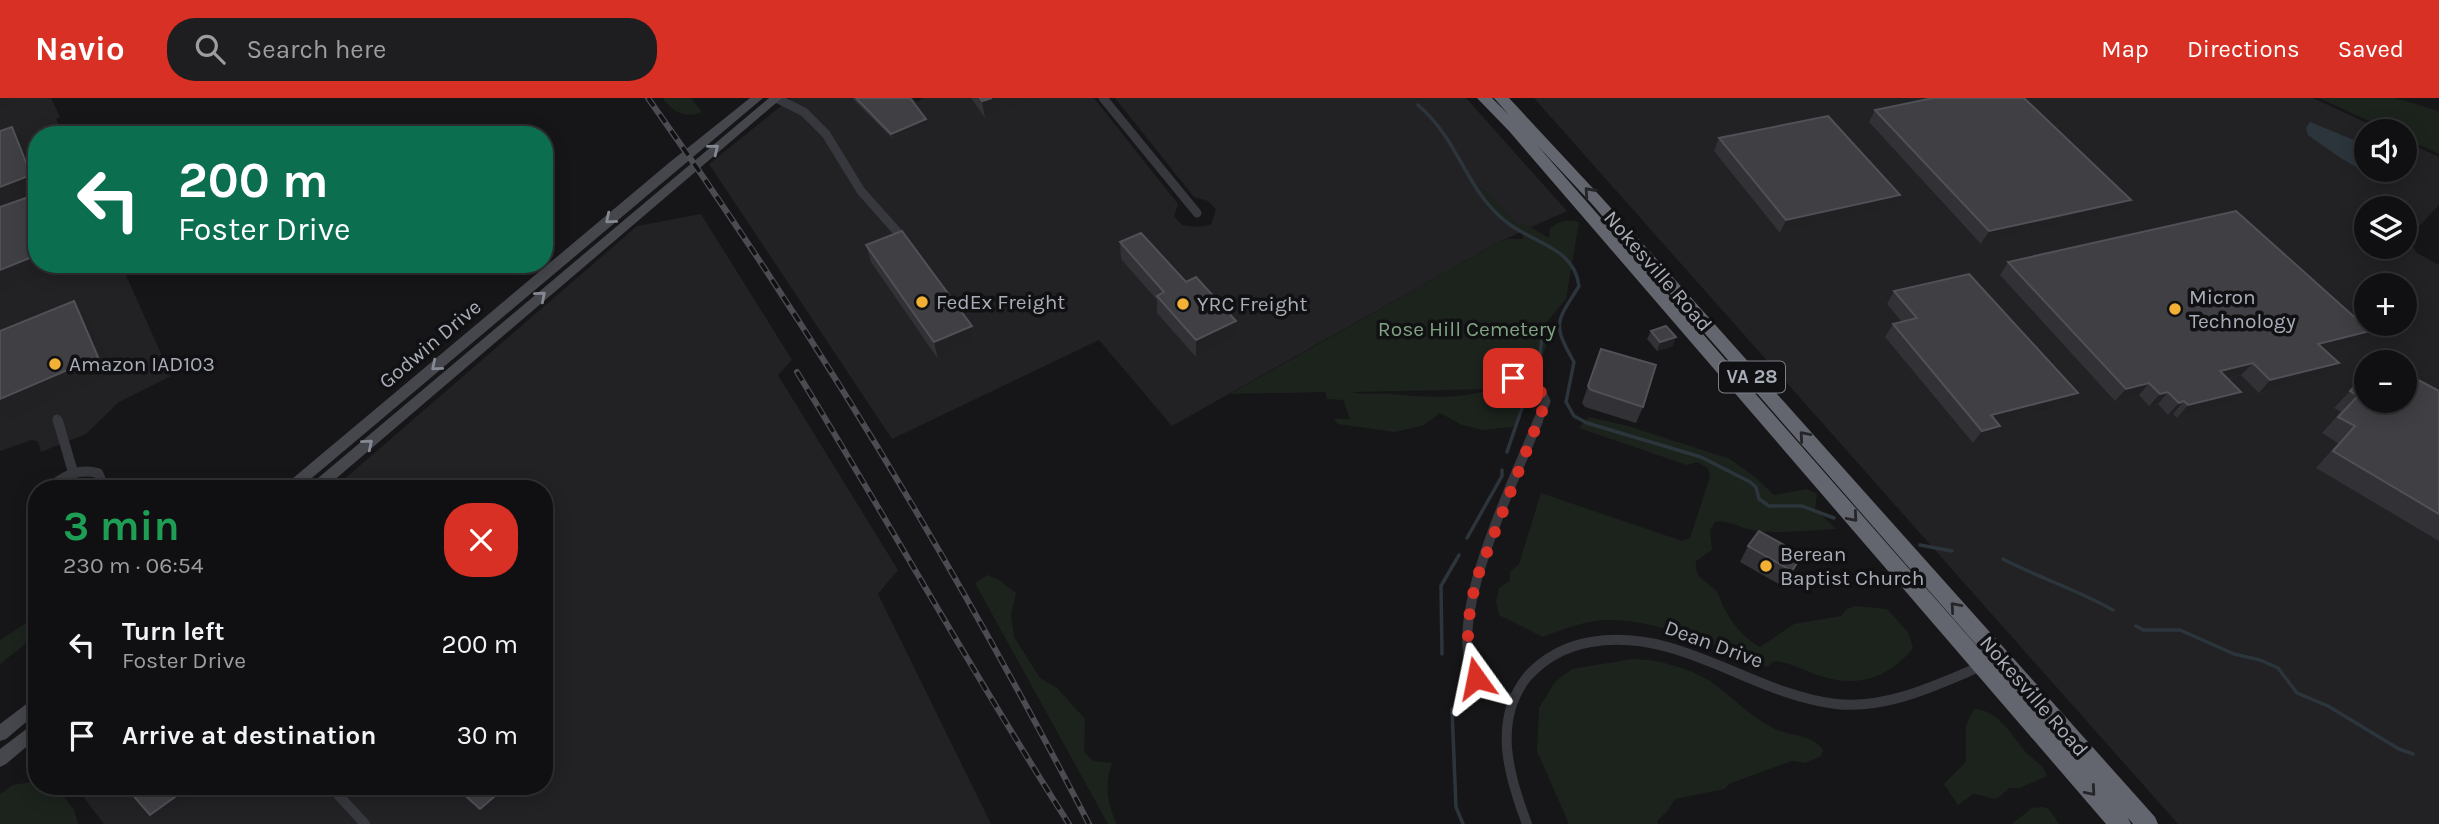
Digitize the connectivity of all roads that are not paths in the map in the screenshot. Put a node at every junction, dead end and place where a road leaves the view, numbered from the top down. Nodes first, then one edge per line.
1 (757, 98) edge
2 (776, 98) edge
3 (1103, 98) edge
4 (1484, 98) edge
5 (1501, 98) edge
6 (1197, 214) dead end
7 (901, 236) edge
8 (553, 267) edge
9 (546, 273) edge
10 (1513, 378) dead end
11 (57, 419) dead end
12 (73, 472) junction
13 (62, 480) edge
14 (101, 480) edge
15 (300, 480) edge
16 (325, 480) edge
17 (1991, 662) junction
18 (1514, 700) junction
19 (28, 711) edge
20 (0, 734) edge
21 (28, 736) edge
22 (0, 759) edge
23 (338, 795) edge
24 (365, 824) edge
25 (1527, 824) edge
26 (2120, 824) edge
27 (2147, 824) edge

1 -> 8 street, Godwin Drive
2 - 7 street
16 -> 2 street, Godwin Drive
3 - 6 street
4 -> 17 highway, Nokesville Road / VA 28
17 -> 5 highway, Nokesville Road / VA 28
9 -> 15 street, Godwin Drive
10 - 18 street
11 - 12 street
12 - 13 street
12 - 14 street
17 - 18 street, Dean Drive
17 -> 26 highway, Nokesville Road / VA 28
17 - 27 highway, Nokesville Road / VA 28
18 - 25 street, Dean Drive
19 - 20 street
21 - 22 street
23 - 24 street

